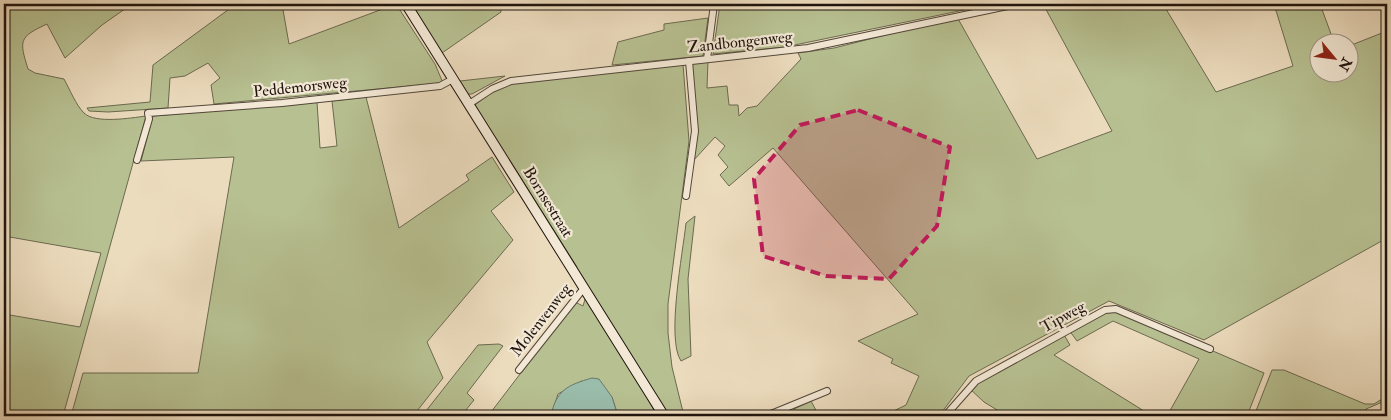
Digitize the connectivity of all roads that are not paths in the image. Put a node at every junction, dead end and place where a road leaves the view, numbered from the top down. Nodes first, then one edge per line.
1 (406, 4) edge
2 (714, 4) edge
3 (1017, 4) edge
4 (707, 59) junction
5 (689, 61) junction
6 (453, 79) junction
7 (469, 104) junction
8 (138, 160) dead end
9 (686, 196) dead end
10 (584, 288) junction
11 (1210, 349) dead end
12 (519, 370) dead end
13 (827, 391) dead end
14 (664, 416) edge
15 (766, 416) edge
16 (945, 416) edge

1 - 6 street, Bornsestraat
2 - 4 street
3 - 4 street, Zandbongenweg
4 - 5 street, Zandbongenweg
5 - 7 street, Zandbongenweg
5 - 9 street
6 - 7 street, Bornsestraat
6 - 8 street, Peddemorsweg
7 - 10 street, Bornsestraat
10 - 12 street, Molenvenweg
10 - 14 street, Bornsestraat
11 - 16 street, Tipweg
13 - 15 street

